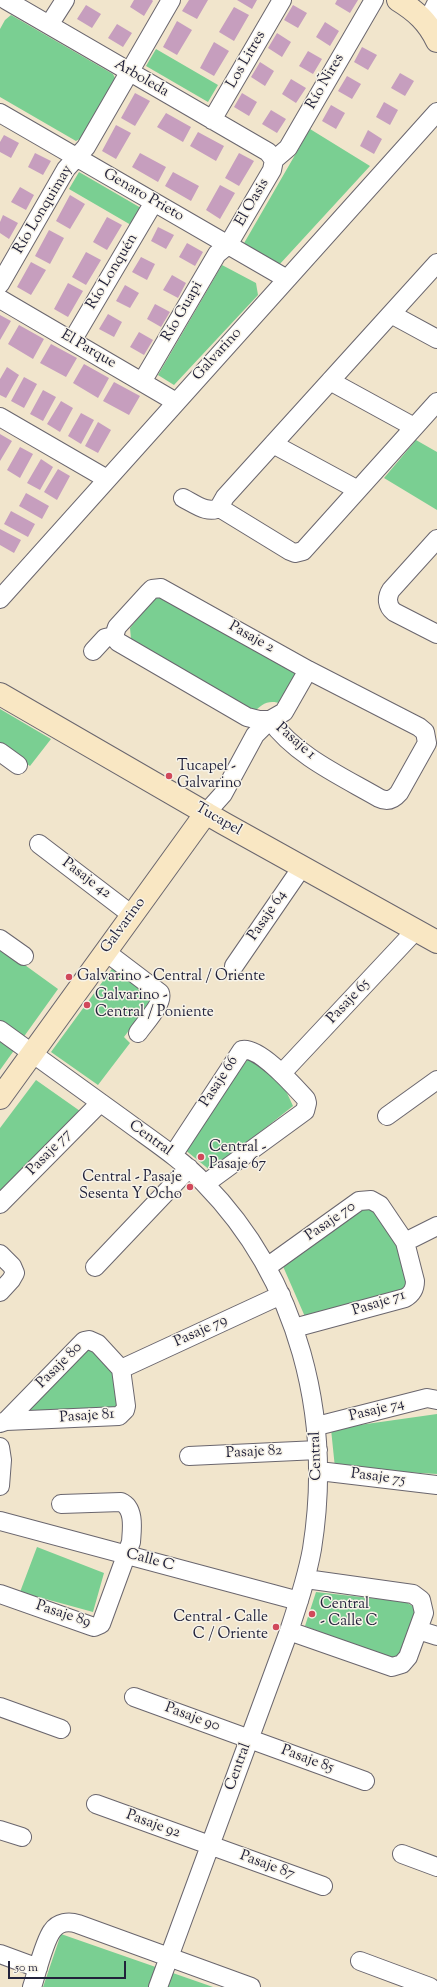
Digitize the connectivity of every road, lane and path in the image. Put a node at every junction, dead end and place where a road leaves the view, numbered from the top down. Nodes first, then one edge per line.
1 (65, 0) edge
2 (171, 0) edge
3 (282, 0) edge
4 (374, 0) edge
5 (398, 0) edge
6 (437, 2) edge
7 (4, 5) edge
8 (427, 22) junction
9 (50, 25) junction
10 (437, 41) edge
11 (129, 72) junction
12 (437, 112) edge
13 (0, 113) edge
14 (212, 120) junction
15 (77, 158) junction
16 (274, 160) junction
17 (154, 202) junction
18 (228, 245) junction
19 (437, 263) edge
20 (287, 279) junction
21 (0, 284) edge
22 (0, 299) edge
23 (391, 314) junction
24 (437, 339) edge
25 (72, 341) junction
26 (330, 381) junction
27 (142, 382) junction
28 (176, 402) junction
29 (437, 402) edge
30 (0, 417) edge
31 (414, 428) junction
32 (273, 444) junction
33 (107, 479) junction
34 (358, 490) junction
35 (183, 498) dead end
36 (221, 507) junction
37 (437, 539) edge
38 (0, 599) edge
39 (437, 634) edge
40 (114, 636) junction
41 (93, 651) dead end
42 (308, 670) junction
43 (0, 694) edge
44 (270, 720) junction
45 (426, 736) joint
46 (0, 752) edge
47 (18, 765) dead end
48 (206, 813) junction
49 (39, 844) dead end
50 (302, 867) junction
51 (132, 914) junction
52 (416, 930) junction
53 (0, 939) edge
54 (437, 942) edge
55 (106, 952) junction
56 (24, 956) dead end
57 (234, 966) dead end
58 (0, 1030) edge
59 (138, 1033) dead end
60 (32, 1053) junction
61 (282, 1073) junction
62 (437, 1080) edge
63 (0, 1098) edge
64 (100, 1103) junction
65 (387, 1116) dead end
66 (173, 1155) junction
67 (189, 1168) junction
68 (205, 1184) junction
69 (0, 1204) edge
70 (437, 1226) edge
71 (405, 1242) junction
72 (0, 1254) edge
73 (267, 1266) junction
74 (95, 1267) dead end
75 (0, 1292) edge
76 (281, 1295) junction
77 (294, 1328) junction
78 (121, 1369) junction
79 (437, 1400) edge
80 (3, 1422) edge
81 (316, 1426) junction
82 (0, 1447) edge
83 (318, 1450) junction
84 (189, 1456) dead end
85 (319, 1471) junction
86 (437, 1485) edge
87 (0, 1486) edge
88 (61, 1504) dead end
89 (0, 1521) edge
90 (128, 1555) junction
91 (306, 1579) junction
92 (0, 1594) edge
93 (299, 1601) junction
94 (418, 1630) junction
95 (289, 1631) junction
96 (437, 1636) edge
97 (134, 1697) dead end
98 (0, 1707) edge
99 (61, 1729) dead end
100 (249, 1739) junction
101 (365, 1781) dead end
102 (96, 1804) dead end
103 (0, 1830) edge
104 (22, 1838) dead end
105 (210, 1846) junction
106 (402, 1854) dead end
107 (437, 1867) edge
108 (323, 1886) dead end
109 (0, 1954) edge
110 (169, 1957) junction
111 (360, 1961) dead end
112 (38, 1968) junction
113 (32, 1987) edge
114 (158, 1987) edge
115 (251, 1987) edge
116 (430, 1987) edge

1 - 9 street
2 - 11 street, Río Lonquimay
3 - 14 street, Los Litres
4 - 16 street, Río Ñires
5 - 8 main road
6 - 8 street
7 - 9 street, Arboleda
8 - 10 main road
9 - 11 street, Arboleda
11 - 14 street, Arboleda
11 - 15 street, Río Lonquimay
12 - 20 street, Galvarino
13 - 15 street, Genaro Prieto
14 - 16 street, Arboleda
15 - 17 street, Genaro Prieto
15 - 21 street, Río Lonquimay
16 - 18 street, El Oasis
17 - 18 street, Genaro Prieto
17 - 25 street, Río Lonquén
18 - 20 street, Genaro Prieto
18 - 27 street, Río Guapi
19 - 23 street
20 - 28 street, Galvarino
22 - 25 street, El Parque
23 - 24 street
23 - 26 street
25 - 27 street, El Parque
26 - 31 street
26 - 32 street
27 - 28 street, El Parque
28 - 33 street, Galvarino
29 - 31 street
30 - 33 street
31 - 34 street
32 - 34 street
32 - 36 street
33 - 38 street, Galvarino
34 - 36 street
35 - 36 street
37 - 39 street
40 - 41 street, Pasaje 2
40 - 42 street, Pasaje 2
40 - 44 street, Pasaje 1
42 - 44 street
42 - 45 street, Pasaje 2
43 - 48 main road, Tucapel
44 - 45 street, Pasaje 1
44 - 48 street
46 - 47 street
48 - 50 main road, Tucapel
48 - 51 main road, Galvarino
49 - 51 street, Pasaje 42
50 - 52 main road, Tucapel
50 - 57 street, Pasaje 64
51 - 55 main road, Galvarino
52 - 54 main road, Tucapel
52 - 61 street, Pasaje 65
53 - 56 street
55 - 59 street
55 - 60 main road, Galvarino
58 - 60 street, Central
60 - 63 main road, Galvarino
60 - 64 street, Central
61 - 66 street, Pasaje 66
61 - 68 street
62 - 65 street
64 - 66 street, Central
64 - 69 street, Pasaje 77
66 - 67 street, Central
67 - 68 street, Central
67 - 74 street
68 - 73 street, Central
70 - 71 street
71 - 73 street, Pasaje 70
71 - 77 street, Pasaje 71
72 - 75 street
73 - 76 street, Central
76 - 77 street, Central
76 - 78 street, Pasaje 79
77 - 81 street, Central
78 - 80 street, Pasaje 80
78 - 80 street, Pasaje 81
79 - 81 street, Pasaje 74
81 - 83 street, Central
82 - 87 street
83 - 84 street, Pasaje 82
83 - 85 street, Central
85 - 86 street, Pasaje 75
85 - 91 street, Central
88 - 90 street
89 - 90 street, Calle C
90 - 92 street, Pasaje 89
90 - 93 street, Calle C
91 - 93 street, Central
91 - 94 street
93 - 95 street, Central
94 - 95 street
94 - 96 street
95 - 100 street, Central
97 - 100 street, Pasaje 90
98 - 99 street
100 - 101 street, Pasaje 85
100 - 105 street, Central
102 - 105 street, Pasaje 92
103 - 104 street
105 - 108 street, Pasaje 87
105 - 110 street, Central
106 - 107 street
109 - 112 street
110 - 112 street
110 - 114 street, Central
110 - 115 street
111 - 116 street
112 - 113 street

